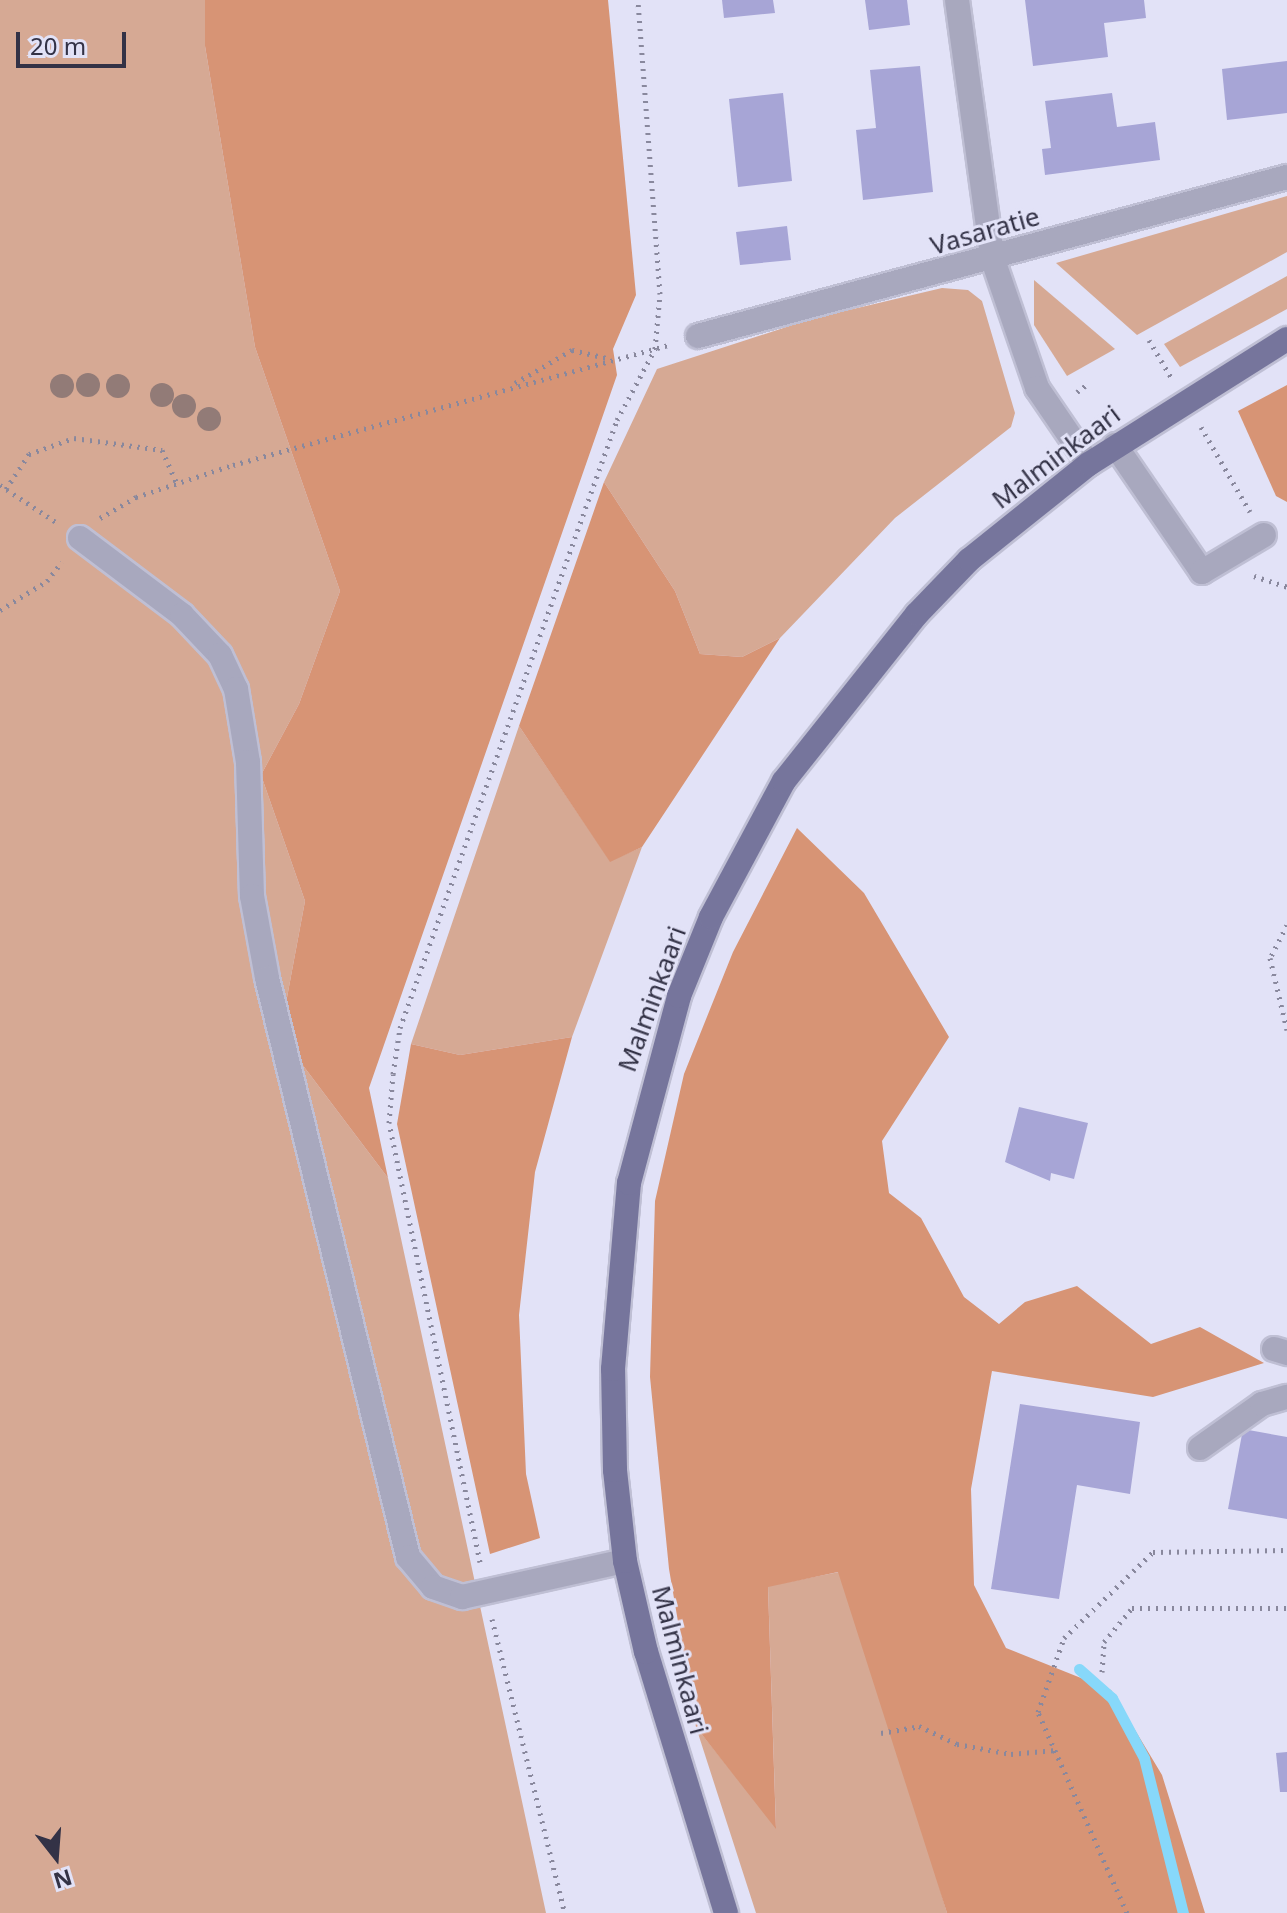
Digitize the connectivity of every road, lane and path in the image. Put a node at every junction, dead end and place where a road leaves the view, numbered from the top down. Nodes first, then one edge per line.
1 (638, 0) edge
2 (957, 0) edge
3 (1287, 177) edge
4 (992, 257) junction
5 (698, 336) dead end
6 (1287, 339) edge
7 (655, 349) junction
8 (611, 360) junction
9 (511, 386) junction
10 (1200, 425) dead end
11 (1115, 445) junction
12 (1089, 464) junction
13 (233, 465) dead end
14 (177, 483) dead end
15 (0, 485) edge
16 (6, 489) junction
17 (1264, 535) joint
18 (80, 538) joint
19 (1287, 925) edge
20 (1287, 1030) edge
21 (1287, 1397) edge
22 (1200, 1448) dead end
23 (1287, 1550) edge
24 (625, 1561) junction
25 (487, 1593) junction
26 (1287, 1608) edge
27 (1102, 1672) dead end
28 (881, 1733) dead end
29 (1056, 1750) junction
30 (565, 1913) edge
31 (726, 1913) edge
32 (1127, 1913) edge

1 - 7 path
2 - 4 street
3 - 4 street, Vasaratie
4 - 5 street, Vasaratie
4 - 12 street
6 - 11 main road, Malminkaari
7 - 8 path
7 - 25 path
8 - 9 path
8 - 9 path
9 - 13 path
10 - 17 path
11 - 12 main road, Malminkaari
11 - 17 street
12 - 24 main road, Malminkaari
14 - 16 path
15 - 16 path
16 - 18 path
18 - 25 street
19 - 20 path
21 - 22 street
23 - 29 path
24 - 25 street
24 - 31 main road, Malminkaari
25 - 30 path
26 - 27 path
28 - 29 path
29 - 32 path

